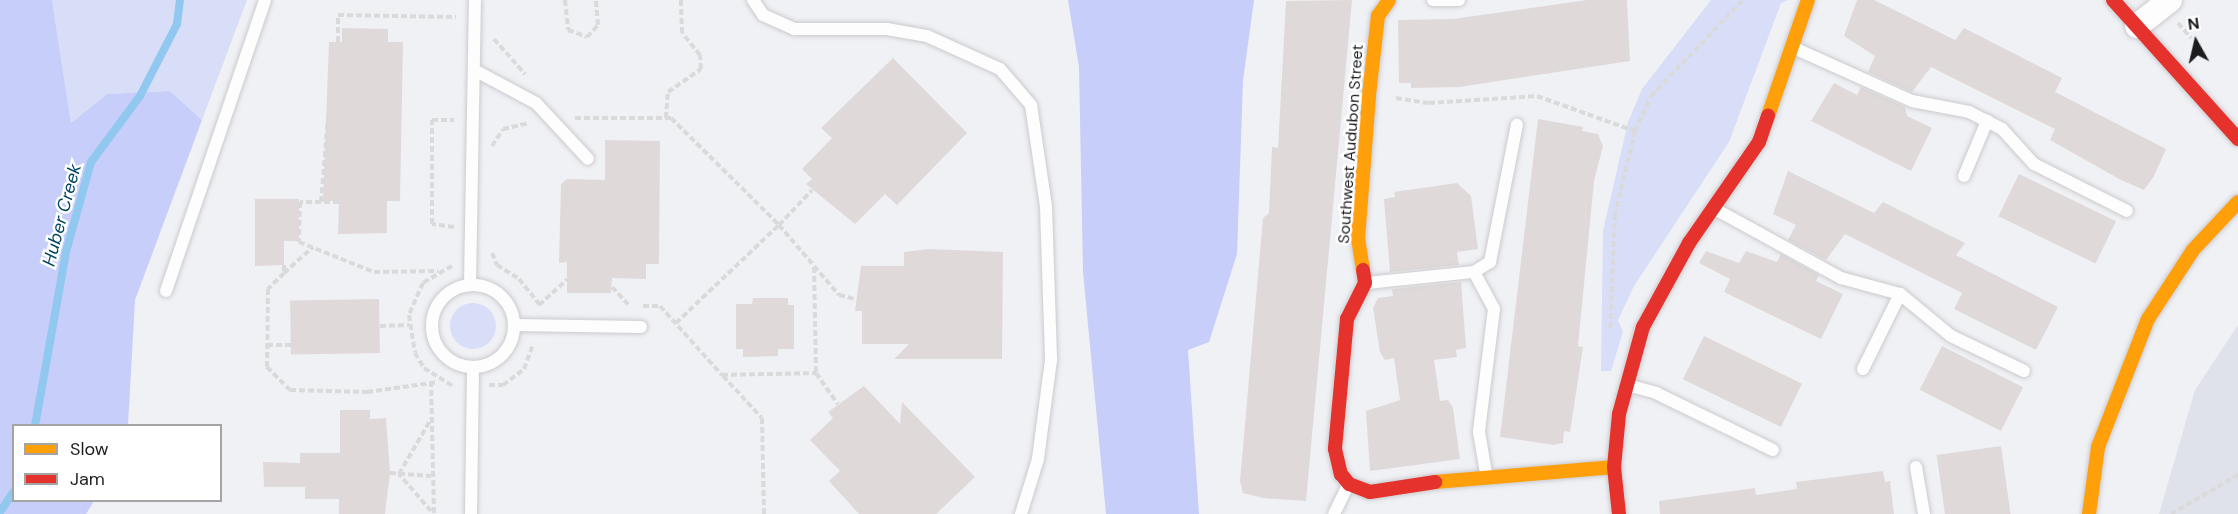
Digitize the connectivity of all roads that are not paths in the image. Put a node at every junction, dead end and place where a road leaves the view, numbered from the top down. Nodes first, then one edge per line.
1 (265, 0) edge
2 (475, 0) edge
3 (753, 0) edge
4 (1389, 0) edge
5 (1432, 0) edge
6 (1459, 0) edge
7 (1808, 0) edge
8 (2113, 0) edge
9 (2169, 0) edge
10 (2138, 26) junction
11 (1792, 47) junction
12 (476, 71) junction
13 (1987, 121) junction
14 (1517, 124) dead end
15 (2238, 138) edge
16 (588, 159) dead end
17 (1964, 176) dead end
18 (2238, 202) edge
19 (1715, 209) junction
20 (2127, 211) dead end
21 (1474, 272) junction
22 (1365, 283) junction
23 (470, 284) junction
24 (166, 291) dead end
25 (1900, 294) junction
26 (514, 325) junction
27 (641, 327) dead end
28 (473, 368) junction
29 (1863, 369) dead end
30 (2025, 371) dead end
31 (1626, 384) junction
32 (1773, 450) dead end
33 (1614, 467) junction
34 (1916, 467) dead end
35 (1486, 474) junction
36 (1349, 484) junction
37 (471, 514) edge
38 (1021, 514) edge
39 (1334, 514) edge
40 (1619, 514) edge
41 (1924, 514) edge
42 (2089, 514) edge

1 - 24 lane
2 - 12 lane
3 - 38 lane
4 - 22 street, Southwest Audubon Street
5 - 6 lane
7 - 11 street
8 - 10 street
9 - 10 street
10 - 15 street
11 - 13 lane
11 - 19 street
12 - 16 lane
12 - 23 lane
13 - 17 lane
13 - 20 lane
14 - 21 lane
18 - 42 street
19 - 25 lane
19 - 31 street
21 - 22 lane
21 - 35 lane
22 - 36 street
23 - 26 lane
23 - 28 lane
25 - 29 lane
25 - 30 lane
26 - 27 lane
26 - 28 lane
28 - 37 lane
31 - 32 lane
31 - 33 street
33 - 35 street
33 - 40 street
34 - 41 lane
35 - 36 street
36 - 39 lane

